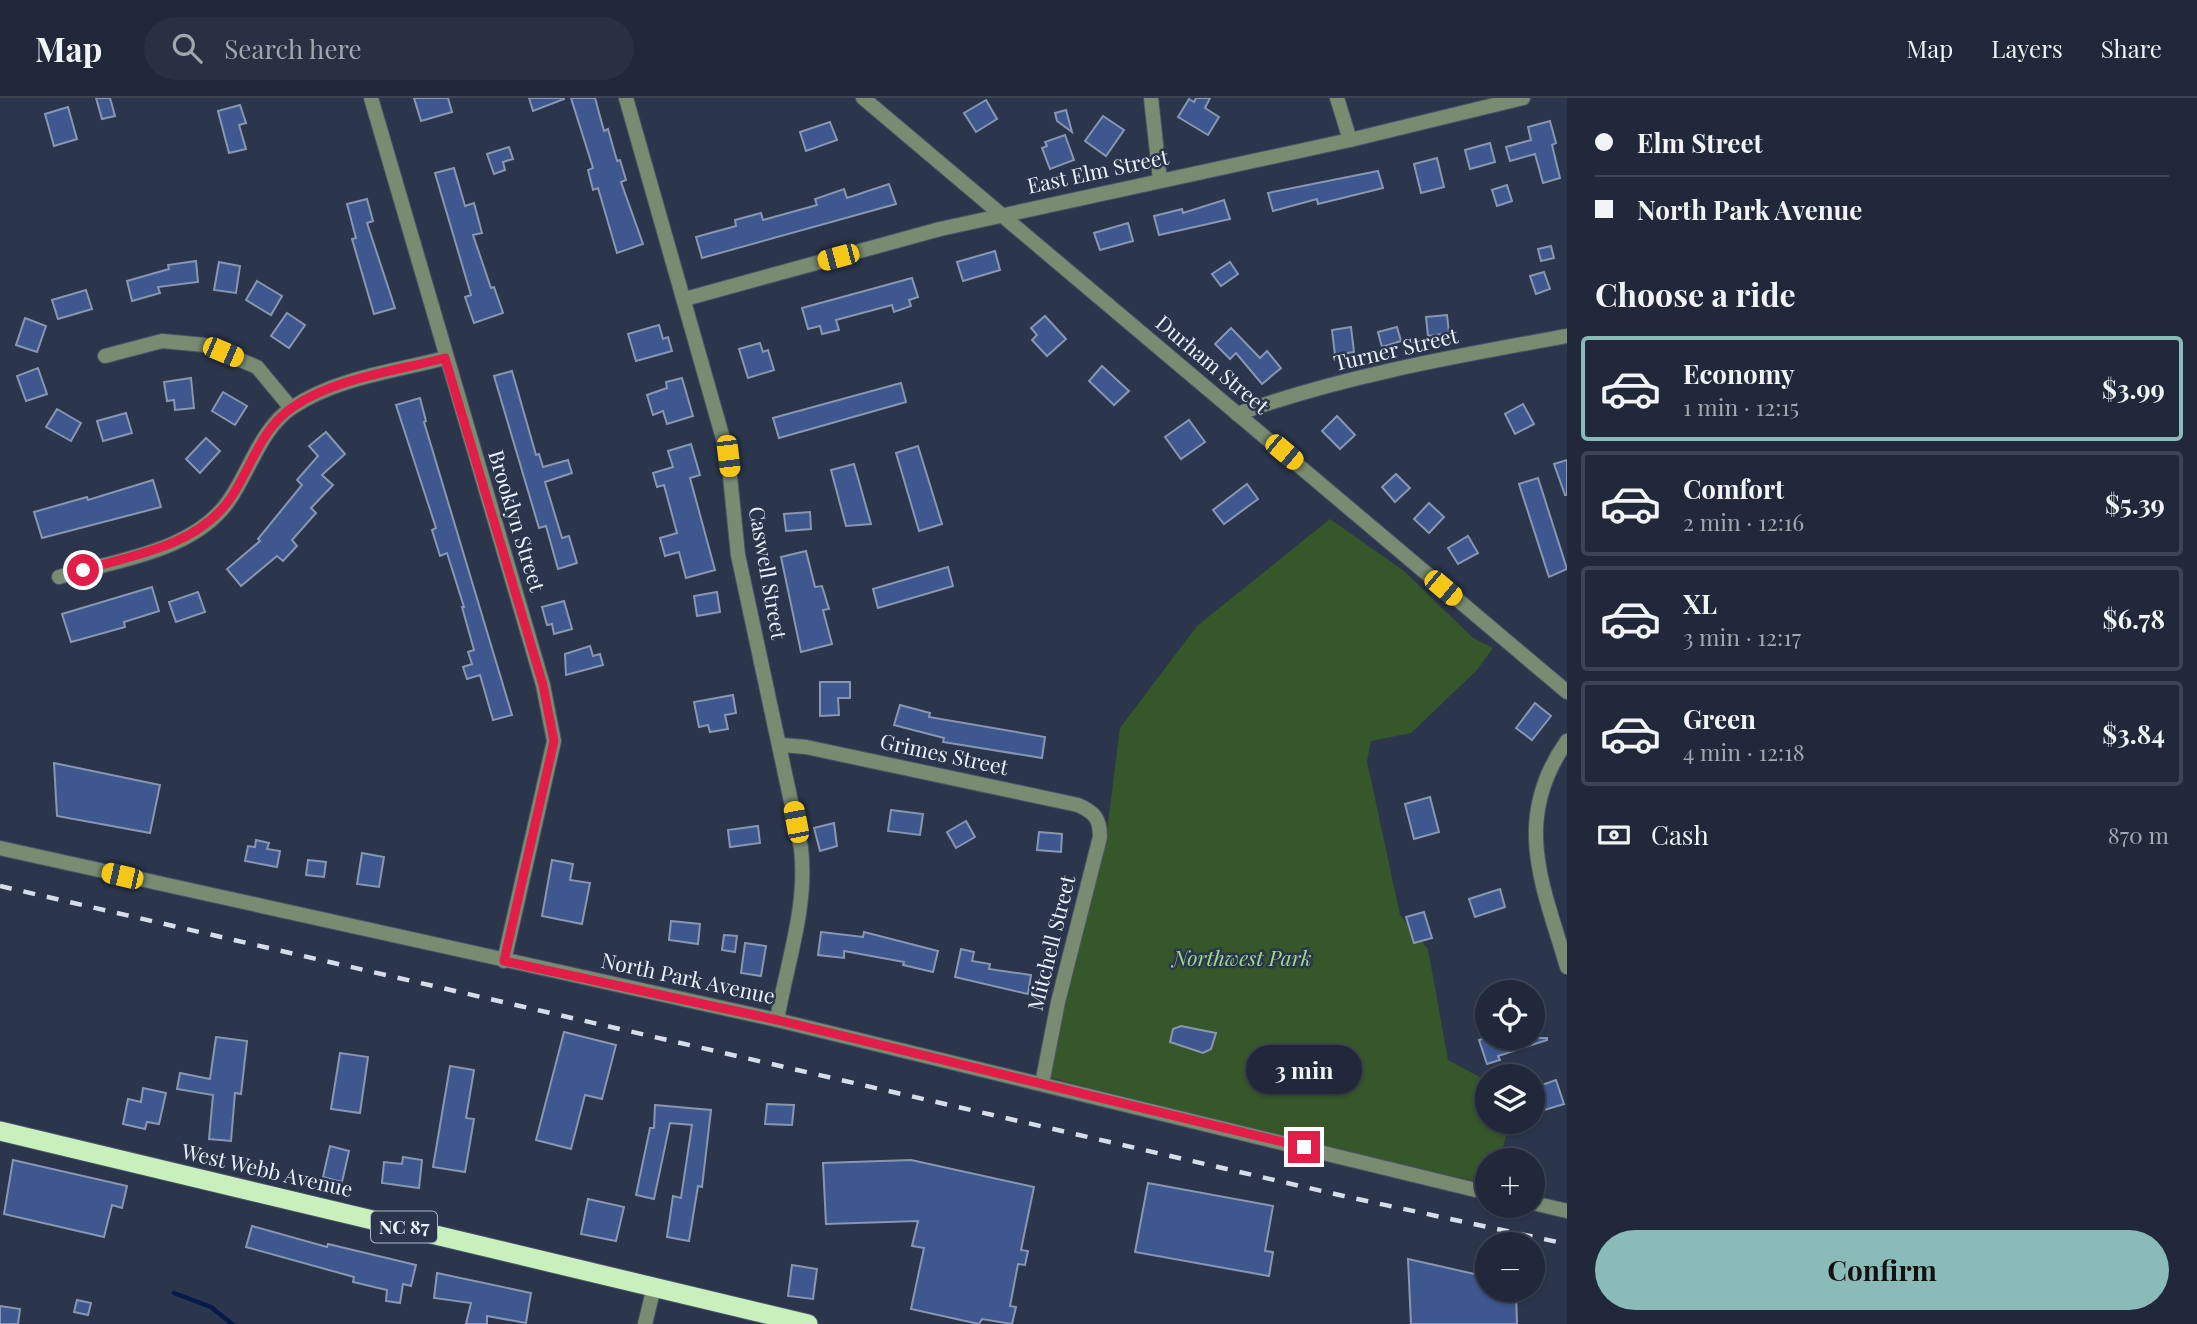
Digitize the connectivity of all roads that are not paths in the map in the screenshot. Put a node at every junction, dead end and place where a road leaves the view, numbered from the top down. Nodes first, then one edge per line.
1 (371, 98) edge
2 (626, 98) edge
3 (1151, 98) edge
4 (1337, 98) edge
5 (1523, 98) edge
6 (866, 99) edge
7 (1350, 140) junction
8 (1160, 180) junction
9 (1002, 215) junction
10 (685, 299) junction
11 (1567, 336) edge
12 (105, 356) dead end
13 (445, 358) junction
14 (291, 408) junction
15 (1237, 414) junction
16 (59, 577) dead end
17 (1567, 692) edge
18 (1567, 741) edge
19 (782, 745) junction
20 (1094, 814) joint
21 (0, 848) edge
22 (504, 961) junction
23 (1567, 967) edge
24 (777, 1020) junction
25 (1042, 1084) junction
26 (0, 1131) edge
27 (1475, 1190) edge
28 (1545, 1206) edge
29 (1567, 1211) edge
30 (654, 1287) junction
31 (645, 1324) edge
32 (808, 1324) edge

1 - 13 street, Brooklyn Street
2 - 10 street, Caswell Street
3 - 8 street
4 - 7 street
5 - 7 street, East Elm Street
6 - 9 street, Durham Street
7 - 8 street, East Elm Street
8 - 9 street, East Elm Street
9 - 10 street, East Elm Street
9 - 15 street, Durham Street
10 - 19 street, Caswell Street
11 - 15 street, Turner Street
12 - 14 street
13 - 14 street
13 - 22 street, Brooklyn Street
14 - 16 street
15 - 17 street, Durham Street
18 - 23 street
19 - 20 street, Grimes Street
19 - 24 street, Caswell Street
20 - 25 street, Mitchell Street
21 - 22 street, North Park Avenue
22 - 24 street, North Park Avenue
24 - 25 street, North Park Avenue
25 - 27 street, North Park Avenue
26 - 30 highway, West Webb Avenue / NC 87
28 - 29 street
30 - 31 street
30 - 32 highway, West Webb Avenue / NC 87

